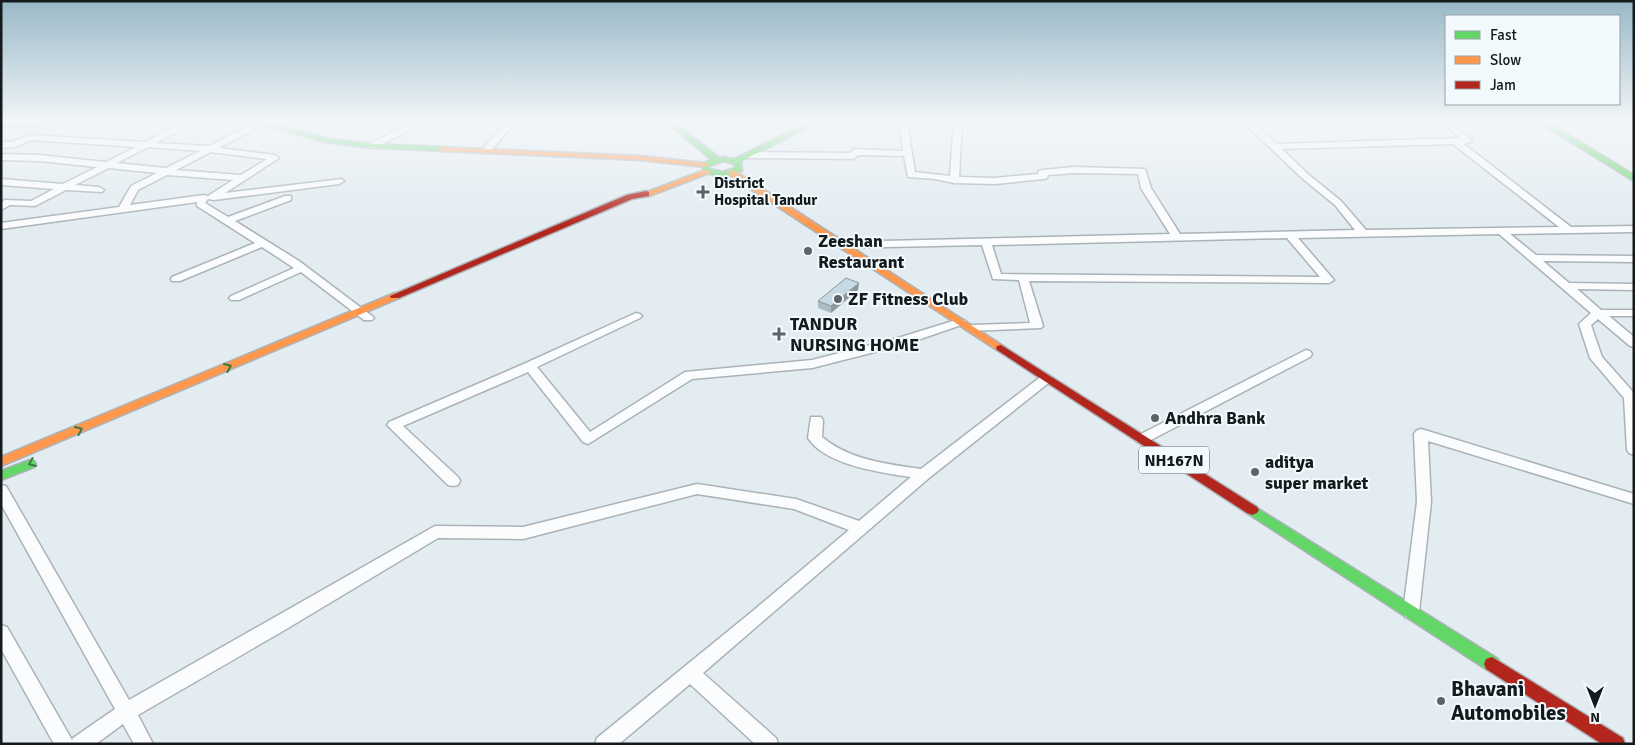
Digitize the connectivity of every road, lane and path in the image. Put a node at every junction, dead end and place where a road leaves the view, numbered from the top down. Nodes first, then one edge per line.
1 (128, 156) edge
2 (197, 156) edge
3 (259, 156) edge
4 (591, 156) edge
5 (700, 156) edge
6 (748, 156) edge
7 (829, 156) edge
8 (854, 156) edge
9 (908, 156) edge
10 (956, 156) edge
11 (1285, 156) edge
12 (1473, 156) edge
13 (1596, 156) edge
14 (1, 157) edge
15 (109, 166) junction
16 (710, 166) junction
17 (734, 167) junction
18 (166, 172) junction
19 (242, 178) junction
20 (1634, 179) edge
21 (954, 180) junction
22 (339, 181) dead end
23 (1, 182) edge
24 (66, 188) junction
25 (99, 190) dead end
26 (208, 197) junction
27 (288, 198) dead end
28 (3, 204) edge
29 (123, 209) junction
30 (227, 221) junction
31 (1, 226) edge
32 (1634, 229) edge
33 (1569, 230) junction
34 (1501, 231) junction
35 (1363, 232) junction
36 (1290, 234) junction
37 (1177, 237) junction
38 (986, 242) junction
39 (263, 243) junction
40 (841, 245) junction
41 (1534, 258) junction
42 (1634, 259) edge
43 (302, 268) junction
44 (1023, 277) junction
45 (176, 279) dead end
46 (1567, 286) junction
47 (1634, 287) edge
48 (235, 298) dead end
49 (1598, 312) junction
50 (1634, 313) edge
51 (364, 315) junction
52 (636, 316) dead end
53 (960, 322) junction
54 (972, 329) junction
55 (1633, 342) edge
56 (1306, 354) dead end
57 (530, 366) junction
58 (1047, 378) junction
59 (157, 409) dead end
60 (816, 420) dead end
61 (1142, 439) junction
62 (1634, 450) edge
63 (38, 460) dead end
64 (1, 462) edge
65 (924, 474) junction
66 (1, 476) edge
67 (453, 481) dead end
68 (1, 490) edge
69 (1634, 499) edge
70 (861, 528) junction
71 (1411, 612) junction
72 (1, 632) edge
73 (690, 672) junction
74 (127, 711) junction
75 (64, 744) edge
76 (80, 744) edge
77 (144, 744) edge
78 (604, 744) edge
79 (769, 744) edge
80 (1617, 744) edge

1 - 15 street
2 - 18 street
3 - 19 street
4 - 16 main road
5 - 16 main road
6 - 17 main road
7 - 8 street
9 - 21 street
10 - 21 street
11 - 35 street
12 - 33 street
13 - 20 main road
14 - 15 street
15 - 18 street
15 - 24 street
16 - 17 main road
16 - 51 main road
17 - 40 main road, NH167N
18 - 19 street
18 - 29 street
19 - 26 street
21 - 37 street
22 - 26 street
23 - 24 street
24 - 25 street
24 - 28 street
26 - 29 street
26 - 30 street
27 - 30 street
29 - 31 street
30 - 39 street
32 - 33 street
33 - 34 street
34 - 35 street
34 - 41 street
35 - 36 street
36 - 37 street
36 - 44 street
37 - 38 street
38 - 40 street
38 - 44 street
39 - 43 street
39 - 45 street
40 - 53 main road, NH167N
41 - 42 street
41 - 46 street
43 - 48 street
43 - 51 street
44 - 54 street
46 - 47 street
46 - 49 street
49 - 50 street
49 - 55 street
49 - 62 street
51 - 59 main road
64 -> 51 main road
52 - 57 street
53 - 54 main road, NH167N
53 - 57 street
54 - 58 main road, NH167N
56 - 61 street
57 - 67 street
58 - 61 main road, NH167N
58 - 65 street
60 - 65 street
61 - 71 main road, NH167N
63 -> 66 main road
65 - 70 street
68 - 74 street
69 - 71 street
70 - 73 street
70 - 74 street
71 - 80 main road, NH167N
72 - 75 street
73 - 78 street
73 - 79 street
74 - 76 street
74 - 77 street

